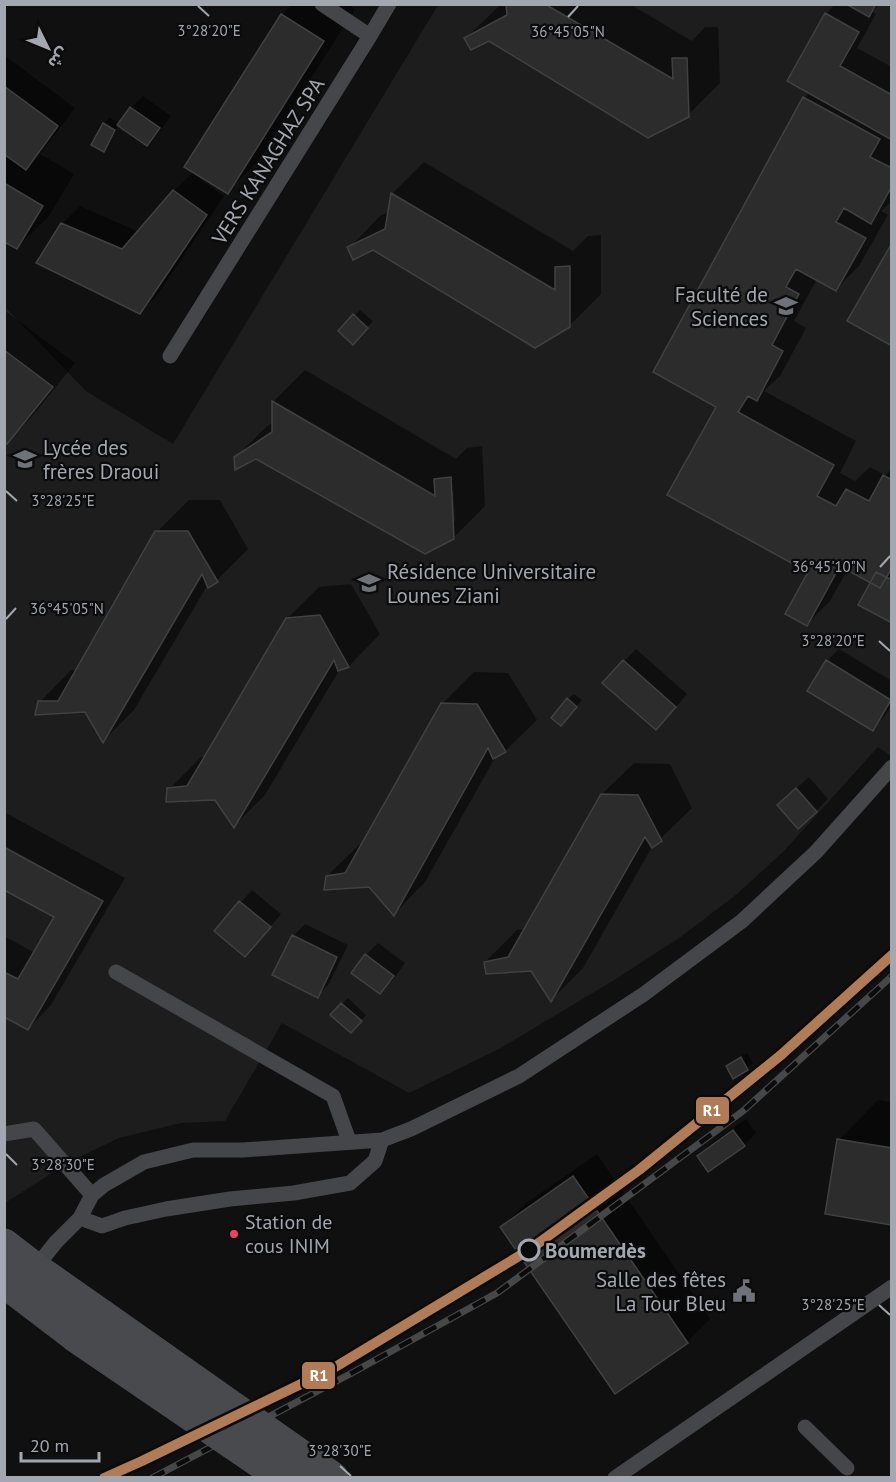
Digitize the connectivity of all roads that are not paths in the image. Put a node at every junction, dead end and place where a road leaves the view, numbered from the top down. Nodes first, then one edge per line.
1 (322, 4) edge
2 (389, 4) edge
3 (370, 36) junction
4 (170, 356) dead end
5 (891, 766) edge
6 (116, 972) dead end
7 (4, 1134) edge
8 (382, 1140) junction
9 (349, 1142) junction
10 (92, 1195) junction
11 (80, 1218) junction
12 (4, 1245) edge
13 (19, 1280) edge
14 (891, 1287) edge
15 (805, 1426) dead end
16 (847, 1468) dead end
17 (284, 1478) edge
18 (332, 1478) edge
19 (615, 1478) edge

1 - 3 lane
2 - 3 lane, VERS KANAGHAZ SPA
3 - 4 lane, VERS KANAGHAZ SPA
5 - 8 lane
6 - 9 lane
7 - 10 lane
8 - 9 lane
8 - 11 lane
9 - 10 lane
10 - 11 lane
11 - 13 lane
12 - 13 main road
13 - 17 main road, bridge
13 - 18 main road, bridge
14 - 19 lane
15 - 16 lane

